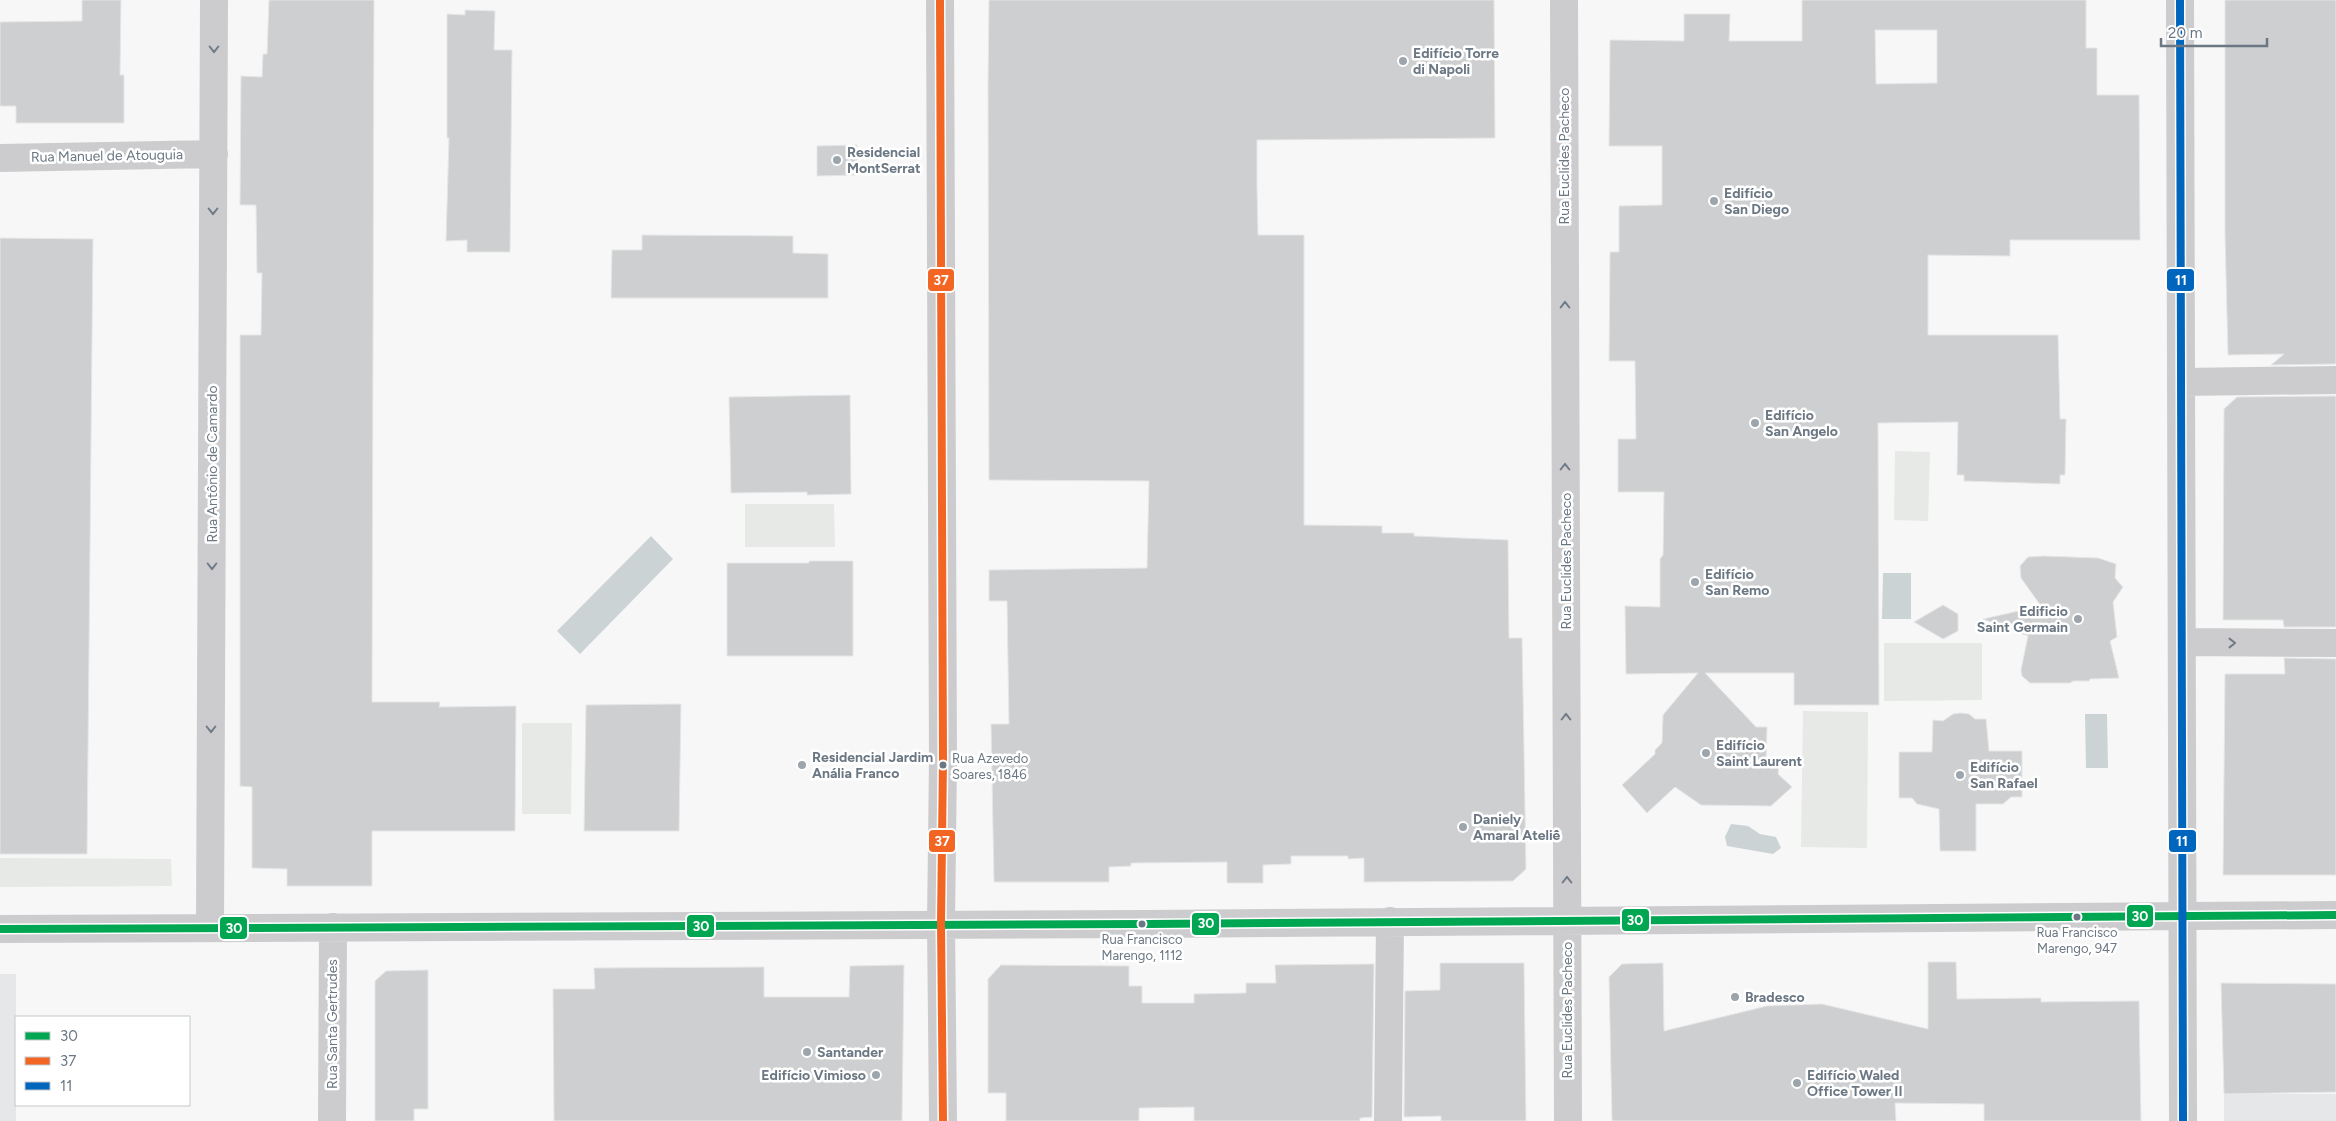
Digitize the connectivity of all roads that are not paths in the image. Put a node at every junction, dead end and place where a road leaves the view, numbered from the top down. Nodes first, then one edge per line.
1 (214, 0) edge
2 (940, 0) edge
3 (1564, 0) edge
4 (2180, 0) edge
5 (214, 154) junction
6 (0, 158) edge
7 (2336, 380) edge
8 (2182, 382) junction
9 (2184, 642) junction
10 (2336, 643) edge
11 (2183, 915) junction
12 (2336, 915) edge
13 (1390, 921) junction
14 (1567, 921) junction
15 (941, 924) junction
16 (333, 927) junction
17 (210, 928) junction
18 (0, 929) edge
19 (332, 1121) edge
20 (943, 1121) edge
21 (1388, 1121) edge
22 (1568, 1121) edge
23 (2183, 1121) edge

1 -> 5 street, Rua Antônio de Camardo
2 - 15 street
14 -> 3 street, Rua Euclides Pacheco
4 - 8 street
5 - 6 street, Rua Manuel de Atouguia
5 -> 17 street, Rua Antônio de Camardo
7 - 8 street
8 - 9 street
9 -> 10 street
9 - 11 street
11 - 12 street
11 - 14 street
11 - 23 street
13 - 14 street
13 - 15 street
13 - 21 street
14 - 22 street, Rua Euclides Pacheco
15 - 16 street
15 - 20 street
16 - 17 street
16 - 19 street, Rua Santa Gertrudes
17 - 18 street

